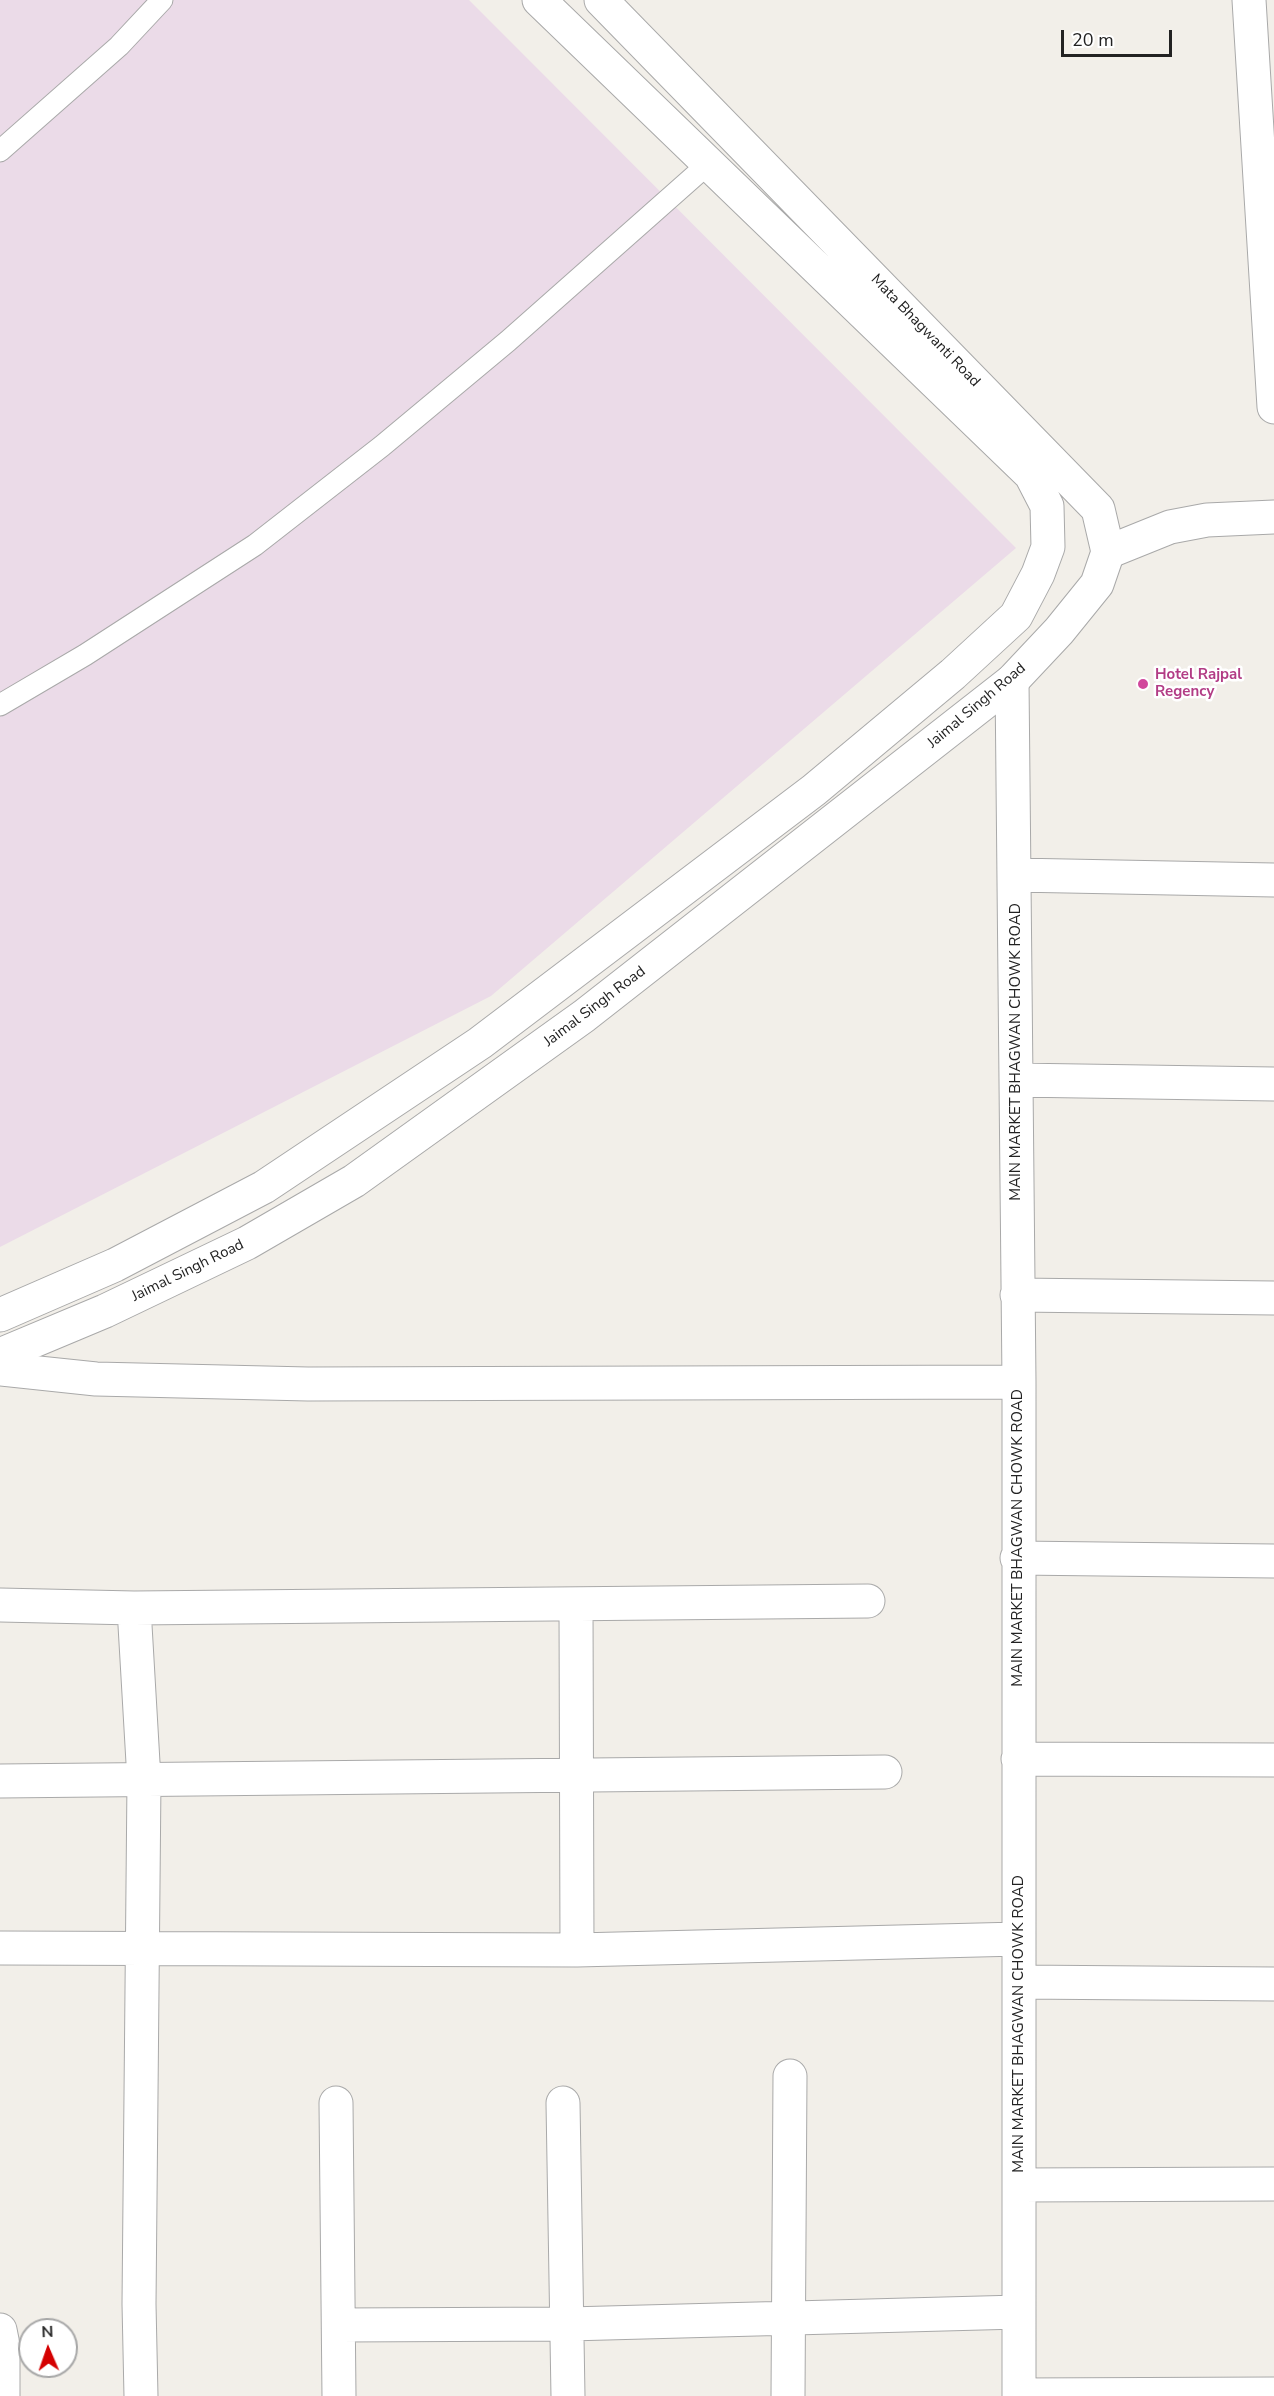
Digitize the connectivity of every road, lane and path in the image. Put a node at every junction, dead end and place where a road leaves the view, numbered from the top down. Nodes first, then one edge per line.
1 (162, 0) edge
2 (539, 0) edge
3 (601, 0) edge
4 (1249, 0) edge
5 (0, 152) edge
6 (708, 164) junction
7 (1274, 407) edge
8 (1274, 518) edge
9 (1108, 552) junction
10 (1012, 681) junction
11 (0, 705) edge
12 (1015, 875) junction
13 (1274, 880) edge
14 (1016, 1080) junction
15 (1274, 1084) edge
16 (1017, 1295) junction
17 (1274, 1298) edge
18 (0, 1315) edge
19 (0, 1355) edge
20 (0, 1369) edge
21 (1019, 1382) junction
22 (1017, 1558) junction
23 (1274, 1561) edge
24 (868, 1601) dead end
25 (0, 1605) edge
26 (576, 1605) junction
27 (134, 1608) junction
28 (1018, 1759) junction
29 (1274, 1760) edge
30 (885, 1772) dead end
31 (577, 1776) junction
32 (144, 1780) junction
33 (0, 1781) edge
34 (1019, 1939) junction
35 (0, 1948) edge
36 (142, 1949) junction
37 (577, 1950) junction
38 (1019, 1982) junction
39 (1274, 1984) edge
40 (790, 2076) dead end
41 (336, 2103) dead end
42 (563, 2103) dead end
43 (1274, 2184) edge
44 (1020, 2185) junction
45 (1019, 2312) junction
46 (790, 2320) junction
47 (569, 2324) junction
48 (339, 2325) junction
49 (0, 2330) edge
50 (1274, 2394) edge
51 (3, 2396) edge
52 (141, 2396) edge
53 (339, 2396) edge
54 (568, 2396) edge
55 (788, 2396) edge
56 (1019, 2396) edge

1 - 5 lane
2 - 6 street
3 - 9 street, Mata Bhagwanti Road
4 - 7 street
6 - 11 lane
6 - 18 street
8 - 9 street
9 - 10 street, Jaimal Singh Road
10 - 12 street, MAIN MARKET BHAGWAN CHOWK ROAD
10 - 19 street, Jaimal Singh Road
12 - 13 street
12 - 14 street, MAIN MARKET BHAGWAN CHOWK ROAD
14 - 15 street
14 - 16 street, MAIN MARKET BHAGWAN CHOWK ROAD
16 - 17 street
16 - 21 street, MAIN MARKET BHAGWAN CHOWK ROAD
20 - 21 street
21 - 22 street, MAIN MARKET BHAGWAN CHOWK ROAD
22 - 23 street
22 - 28 street, MAIN MARKET BHAGWAN CHOWK ROAD
24 - 26 street
25 - 27 street
26 - 27 street
26 - 31 street
27 - 32 street
28 - 29 street
28 - 34 street, MAIN MARKET BHAGWAN CHOWK ROAD
30 - 31 street
31 - 32 street
31 - 37 street
32 - 33 street
32 - 36 street
34 - 37 street
34 - 38 street, MAIN MARKET BHAGWAN CHOWK ROAD
35 - 36 street
36 - 37 street
36 - 52 street
38 - 39 street
38 - 44 street, MAIN MARKET BHAGWAN CHOWK ROAD
40 - 46 street
41 - 48 street
42 - 47 street
43 - 44 street
44 - 45 street, MAIN MARKET BHAGWAN CHOWK ROAD
45 - 46 street
45 - 56 street, MAIN MARKET BHAGWAN CHOWK ROAD
46 - 47 street
46 - 55 street
47 - 48 street
47 - 54 street
48 - 53 street
49 - 51 street
50 - 56 street

